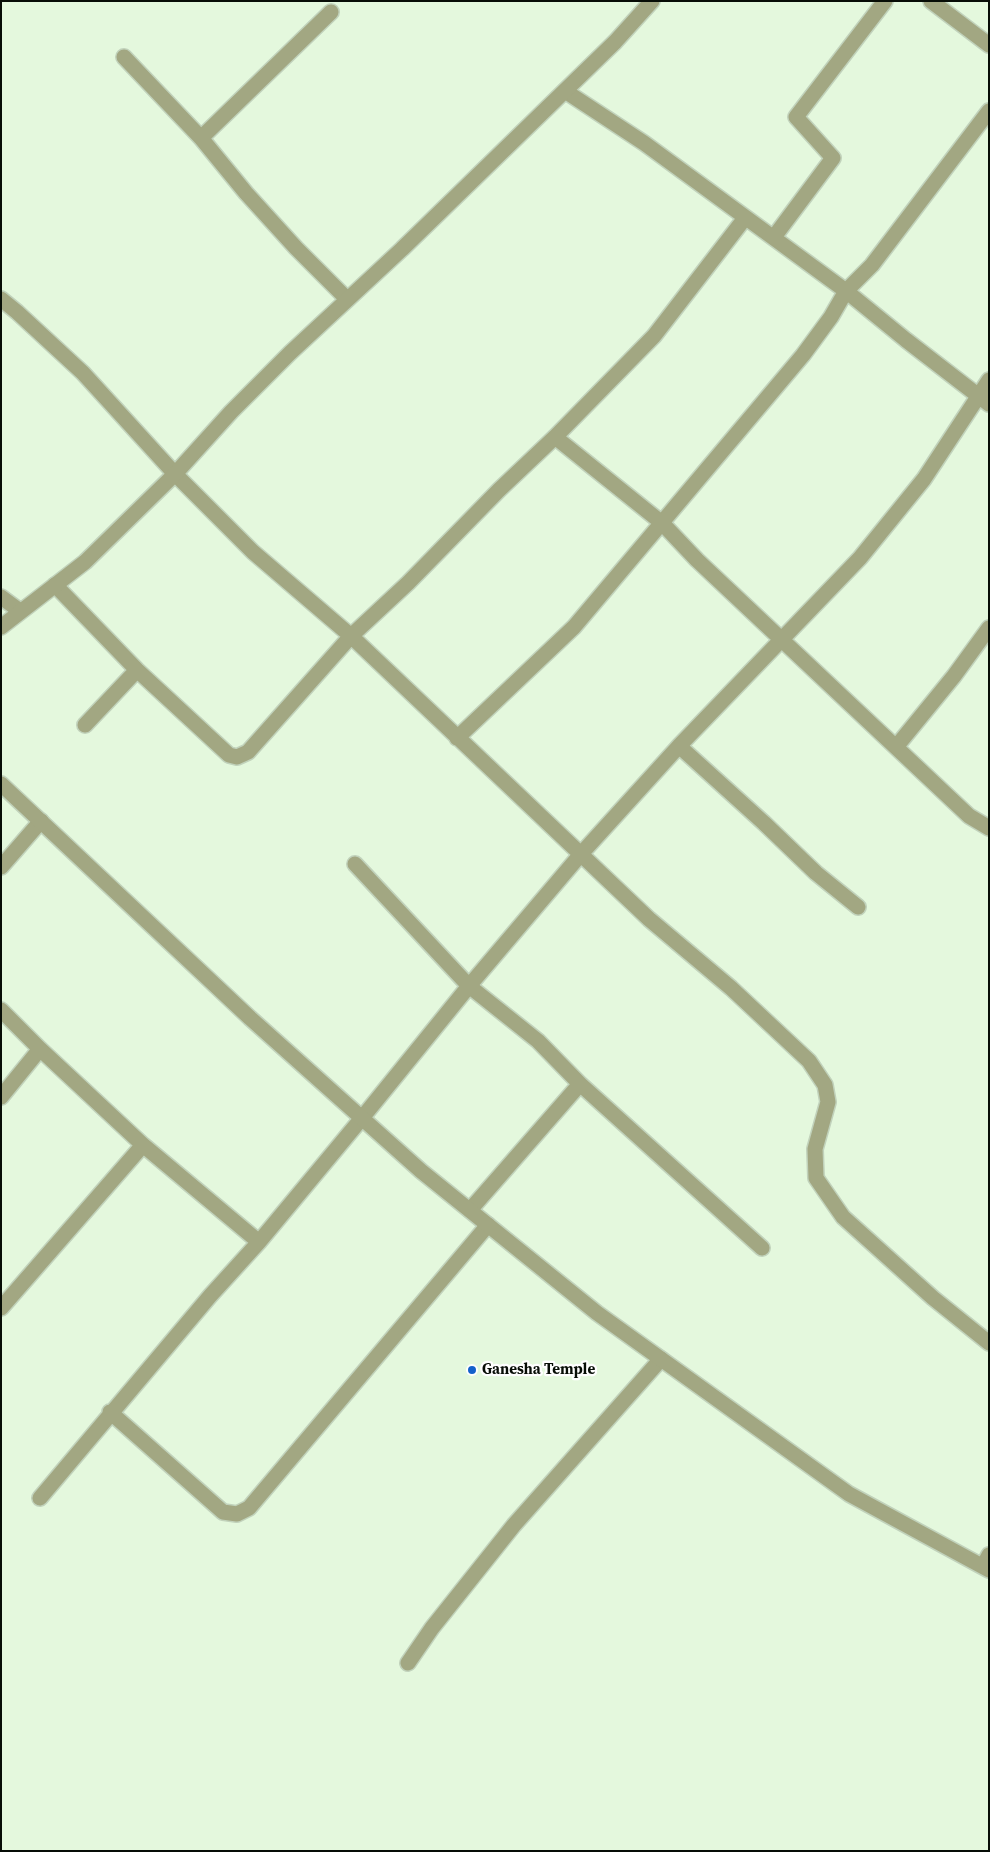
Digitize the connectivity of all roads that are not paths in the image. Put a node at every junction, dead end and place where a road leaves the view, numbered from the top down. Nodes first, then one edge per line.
1 (652, 1) edge
2 (885, 1) edge
3 (931, 1) edge
4 (331, 12) dead end
5 (989, 45) edge
6 (124, 57) dead end
7 (566, 90) junction
8 (989, 111) edge
9 (201, 138) junction
10 (746, 218) junction
11 (774, 237) junction
12 (846, 291) junction
13 (1, 299) edge
14 (347, 299) junction
15 (989, 380) edge
16 (983, 399) edge
17 (555, 437) junction
18 (175, 474) junction
19 (662, 523) junction
20 (55, 586) junction
21 (1, 597) edge
22 (20, 611) junction
23 (1, 627) edge
24 (989, 628) edge
25 (351, 636) junction
26 (781, 638) junction
27 (137, 670) junction
28 (85, 725) dead end
29 (457, 738) junction
30 (680, 746) junction
31 (896, 747) junction
32 (1, 784) edge
33 (41, 822) junction
34 (989, 828) edge
35 (582, 854) junction
36 (355, 864) dead end
37 (1, 867) edge
38 (858, 907) dead end
39 (469, 986) junction
40 (1, 1010) edge
41 (40, 1049) junction
42 (580, 1084) junction
43 (1, 1097) edge
44 (362, 1118) junction
45 (143, 1145) junction
46 (470, 1210) junction
47 (488, 1225) junction
48 (259, 1242) junction
49 (762, 1248) dead end
50 (1, 1308) edge
51 (989, 1342) edge
52 (661, 1358) junction
53 (110, 1412) junction
54 (40, 1498) dead end
55 (987, 1564) edge
56 (408, 1663) dead end

1 - 7 street
2 - 11 street
3 - 5 street
4 - 9 street
6 - 9 street
7 - 10 street
7 - 14 street
8 - 12 street
9 - 14 street
10 - 11 street
10 - 17 street
11 - 12 street
12 - 16 street
12 - 19 street
13 - 18 street
14 - 18 street
15 - 16 street
16 - 26 street
17 - 19 street
17 - 25 street
18 - 20 street
18 - 25 street
19 - 26 street
19 - 29 street
20 - 22 street
20 - 27 street
21 - 22 street
22 - 23 street
24 - 31 street
25 - 27 street
25 - 29 street
26 - 30 street
26 - 31 street
27 - 28 street
29 - 35 street
30 - 35 street
30 - 38 street
31 - 34 street
32 - 33 street
33 - 37 street
33 - 44 street
35 - 39 street
35 - 51 street
36 - 39 street
39 - 42 street
39 - 44 street
40 - 41 street
41 - 43 street
41 - 45 street
42 - 46 street
42 - 49 street
44 - 46 street
44 - 48 street
45 - 48 street
45 - 50 street
46 - 47 street
47 - 52 street
47 - 53 street
48 - 53 street
52 - 55 street
52 - 56 street
53 - 54 street

